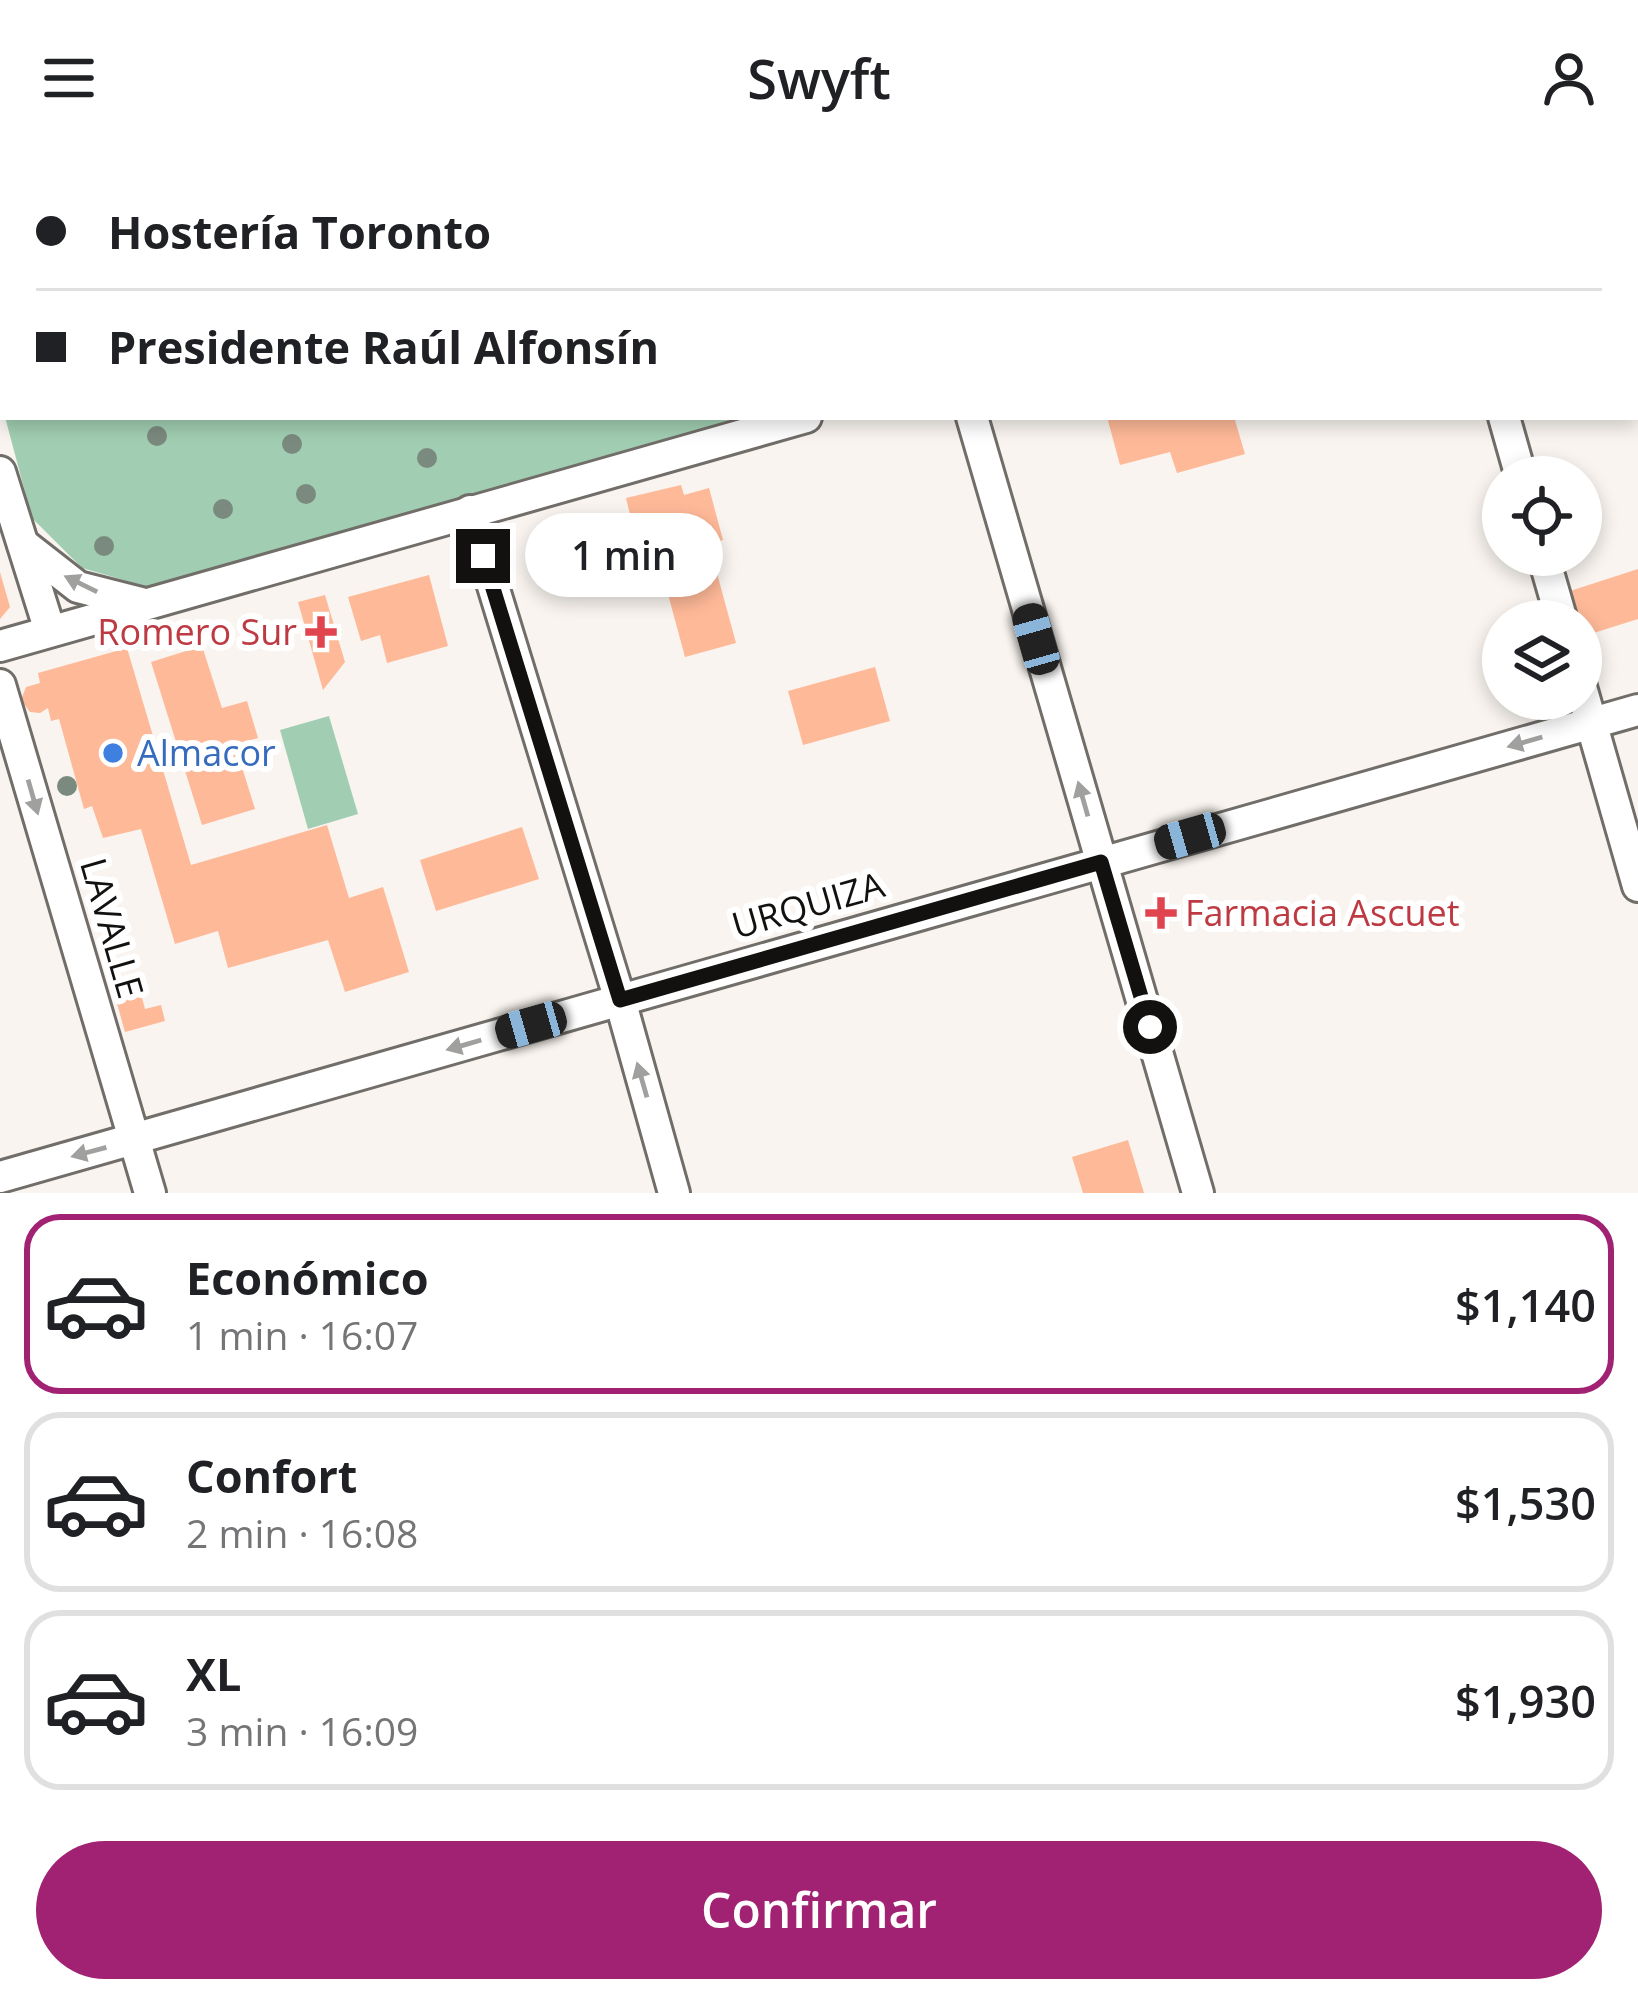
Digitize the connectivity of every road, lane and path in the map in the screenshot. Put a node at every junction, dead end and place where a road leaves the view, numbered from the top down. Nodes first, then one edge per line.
1 (795, 420) edge
2 (972, 420) edge
3 (1505, 420) edge
4 (1515, 456) edge
5 (0, 472) edge
6 (470, 511) junction
7 (23, 544) junction
8 (147, 605) junction
9 (50, 632) junction
10 (0, 646) edge
11 (0, 685) edge
12 (1638, 710) edge
13 (1591, 720) edge
14 (1592, 723) junction
15 (1101, 862) junction
16 (1638, 886) edge
17 (620, 1000) junction
18 (134, 1140) junction
19 (0, 1177) edge
20 (150, 1193) edge
21 (674, 1193) edge
22 (1198, 1193) edge

1 - 6 street
15 -> 2 street
3 - 4 street
5 - 7 street
6 - 8 street
6 - 17 street
8 -> 7 street
7 - 9 street
8 - 9 street
9 - 10 street
11 -> 18 street, LAVALLE
12 - 14 street, URQUIZA
13 - 14 street
14 -> 15 street, URQUIZA
14 - 16 street
15 - 17 street, URQUIZA
15 - 22 street
17 -> 18 street, URQUIZA
21 -> 17 street
18 -> 19 street, URQUIZA
18 - 20 street, LAVALLE

